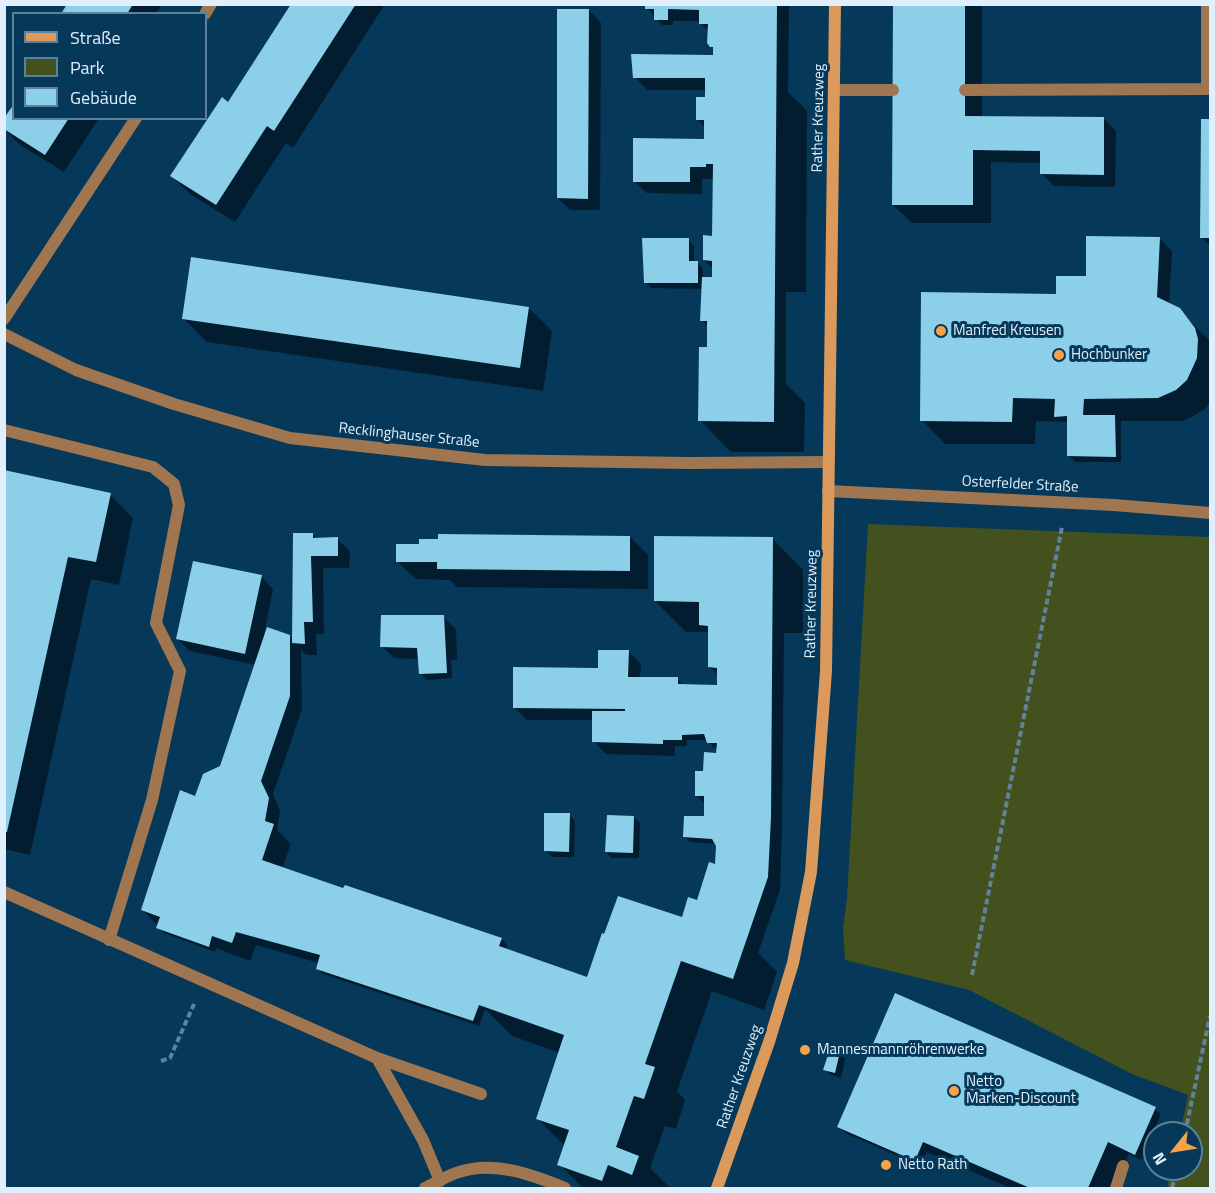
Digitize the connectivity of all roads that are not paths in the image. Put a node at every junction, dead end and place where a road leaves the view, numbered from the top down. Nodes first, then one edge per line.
1 (835, 4) edge
2 (1207, 4) edge
3 (1209, 67) edge
4 (835, 90) junction
5 (893, 90) dead end
6 (965, 90) dead end
7 (135, 120) edge
8 (4, 319) edge
9 (4, 334) edge
10 (4, 430) edge
11 (829, 462) junction
12 (828, 491) junction
13 (1210, 513) edge
14 (4, 892) edge
15 (109, 939) junction
16 (377, 1058) junction
17 (480, 1094) dead end
18 (1123, 1166) dead end
19 (440, 1181) junction
20 (425, 1188) edge
21 (565, 1188) edge
22 (717, 1188) edge
23 (1116, 1188) edge

1 - 4 main road, Rather Kreuzweg
2 - 3 street
3 - 6 street
4 - 5 street
4 - 11 main road, Rather Kreuzweg
7 - 8 street
9 - 11 street, Recklinghauser Straße
10 - 15 street
11 - 12 main road, Rather Kreuzweg
12 - 13 street, Osterfelder Straße
12 - 22 main road, Rather Kreuzweg
14 - 15 street
15 - 16 street
16 - 17 street
16 - 19 street
18 - 23 street
19 - 20 street
19 - 21 street

